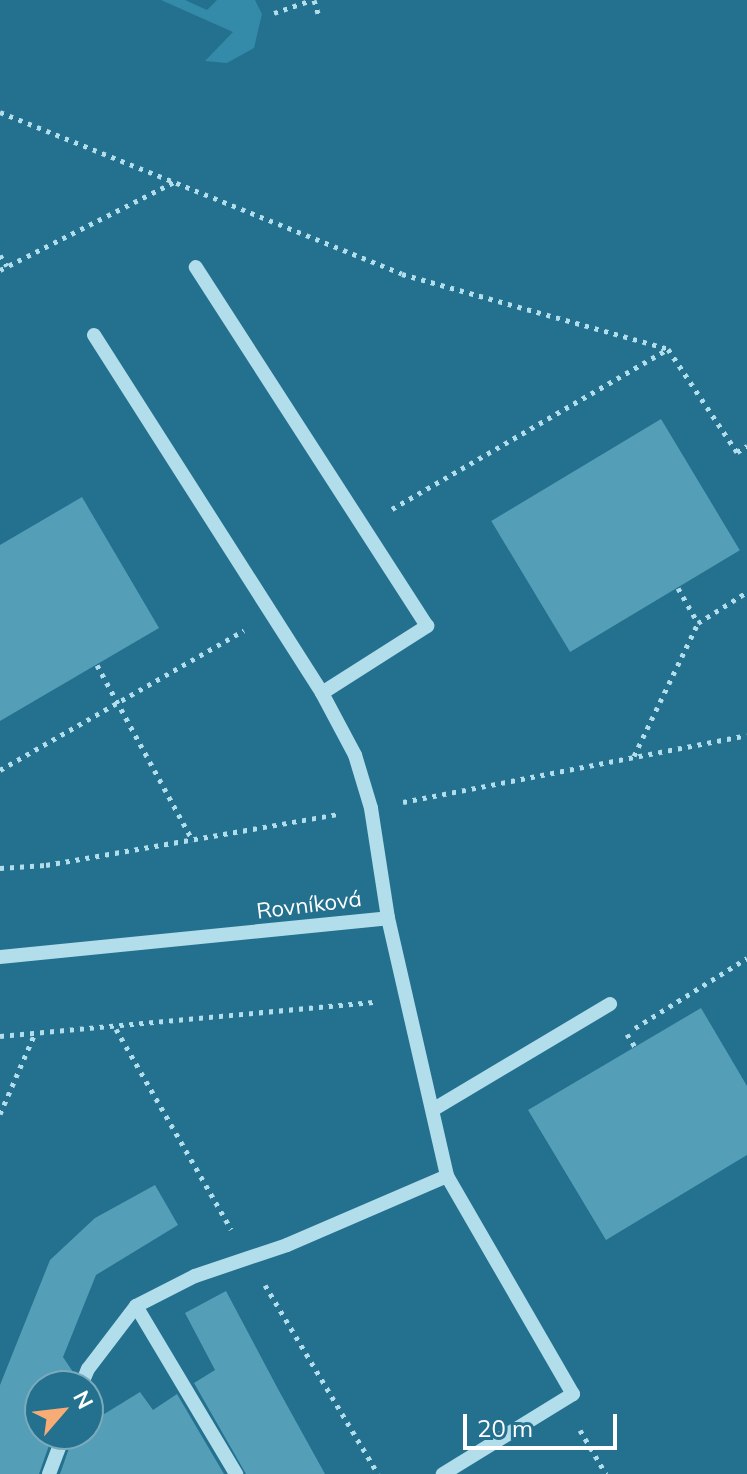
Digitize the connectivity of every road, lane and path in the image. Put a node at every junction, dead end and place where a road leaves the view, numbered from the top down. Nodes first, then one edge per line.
1 (312, 0) edge
2 (274, 13) dead end
3 (319, 16) dead end
4 (0, 112) edge
5 (175, 182) junction
6 (0, 255) edge
7 (7, 266) junction
8 (196, 267) dead end
9 (0, 270) edge
10 (94, 335) dead end
11 (668, 349) junction
12 (747, 446) edge
13 (364, 526) junction
14 (678, 588) dead end
15 (747, 592) edge
16 (273, 614) junction
17 (698, 623) junction
18 (97, 665) dead end
19 (322, 693) junction
20 (120, 703) junction
21 (634, 756) dead end
22 (0, 770) edge
23 (193, 841) dead end
24 (388, 918) junction
25 (0, 957) edge
26 (747, 958) edge
27 (403, 998) junction
28 (610, 1004) dead end
29 (35, 1033) junction
30 (627, 1033) dead end
31 (0, 1036) edge
32 (434, 1109) junction
33 (0, 1114) edge
34 (447, 1176) junction
35 (136, 1306) junction
36 (88, 1370) edge
37 (562, 1401) junction
38 (58, 1450) edge
39 (49, 1474) edge
40 (236, 1474) edge
41 (443, 1474) edge
42 (606, 1474) edge

1 - 2 path
1 - 3 path
4 - 5 path
5 - 7 path
5 - 11 path
6 - 7 path
7 - 9 path
8 - 13 street
10 - 16 street, Rovníková
11 - 12 path
11 - 13 path
13 - 19 street
14 - 17 path
15 - 17 path
16 - 19 street, Rovníková
16 - 20 path
17 - 21 path
18 - 20 path
19 - 24 street, Rovníková
20 - 22 path
20 - 23 path
24 - 25 street, Rovníková
24 - 27 street
26 - 30 path
27 - 29 path
27 - 32 street
28 - 32 street
29 - 31 path
29 - 33 path
32 - 34 street
34 - 35 street
34 - 37 street
35 - 36 street
35 - 40 street
37 - 41 street
37 - 42 path
38 - 39 street

